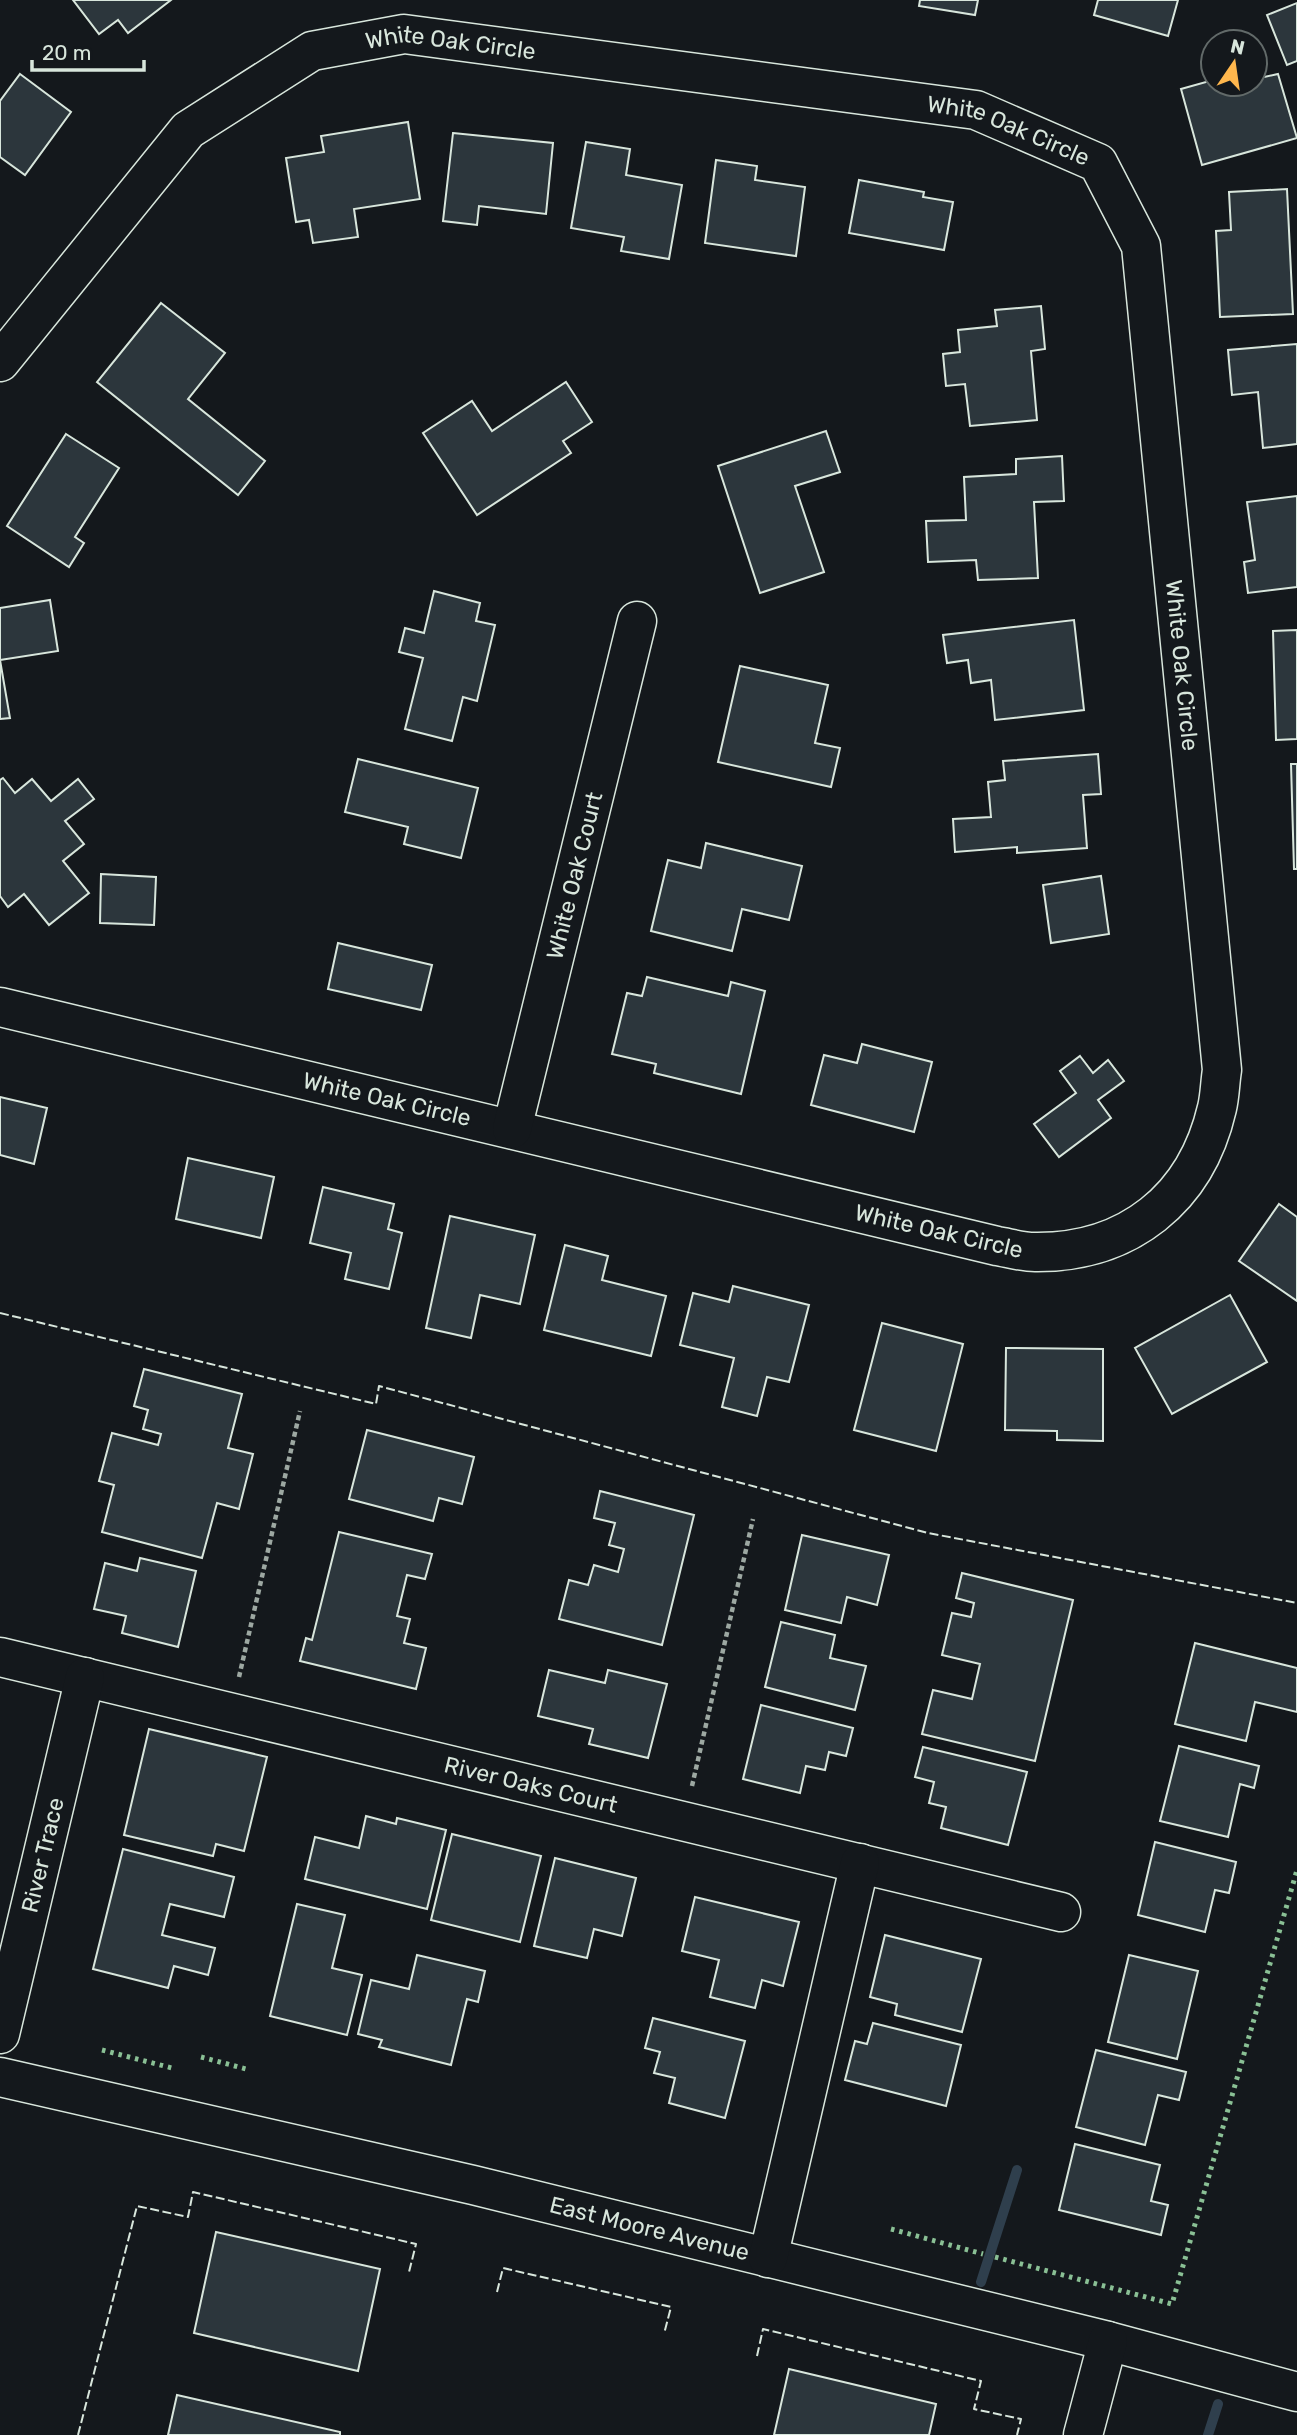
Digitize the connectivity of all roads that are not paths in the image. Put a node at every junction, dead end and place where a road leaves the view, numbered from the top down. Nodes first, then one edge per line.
1 (0, 362) edge
2 (637, 621) dead end
3 (0, 1007) edge
4 (512, 1129) junction
5 (0, 1657) edge
6 (85, 1677) junction
7 (860, 1863) junction
8 (1061, 1912) dead end
9 (0, 2034) edge
10 (0, 2077) edge
11 (768, 2258) junction
12 (1108, 2341) junction
13 (1297, 2392) edge
14 (1083, 2435) edge

1 - 4 street, White Oak Circle
2 - 4 street, White Oak Court
3 - 4 street, White Oak Circle
5 - 6 street, River Oaks Court
6 - 7 street, River Oaks Court
6 - 9 street, River Trace
7 - 8 street, River Oaks Court
7 - 11 street
10 - 11 street, East Moore Avenue
11 - 12 street, East Moore Avenue
12 - 13 street, East Moore Avenue
12 - 14 street

